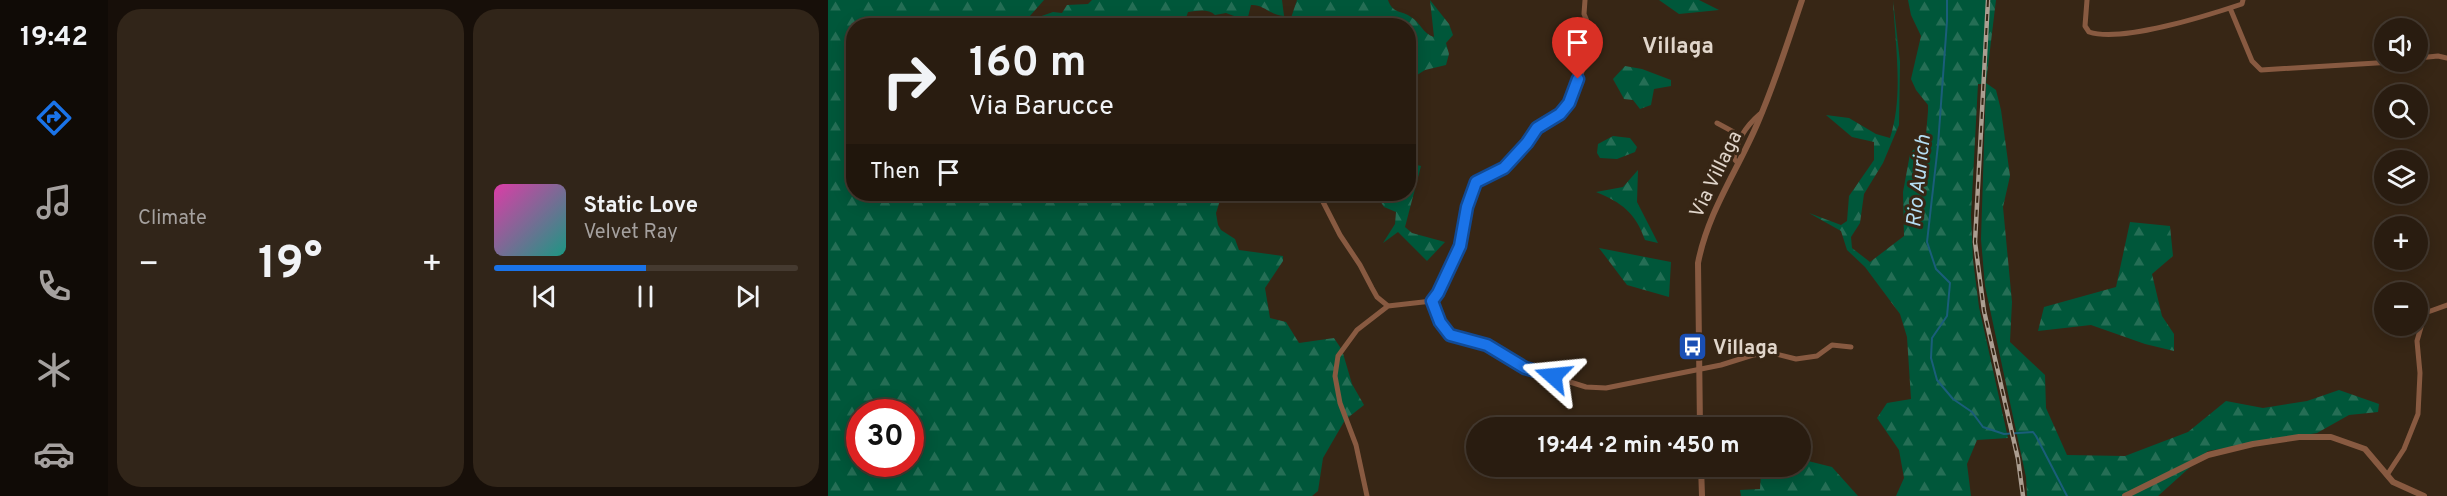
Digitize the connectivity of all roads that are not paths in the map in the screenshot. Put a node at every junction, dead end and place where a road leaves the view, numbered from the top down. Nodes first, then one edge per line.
1 (1585, 0) edge
2 (1802, 0) edge
3 (2087, 0) edge
4 (2243, 0) edge
5 (2230, 8) junction
6 (2428, 57) edge
7 (2447, 58) edge
8 (2374, 63) edge
9 (1762, 113) junction
10 (1717, 123) dead end
11 (1741, 136) junction
12 (1738, 163) junction
13 (1323, 201) edge
14 (1432, 301) junction
15 (2447, 305) edge
16 (1388, 306) junction
17 (1851, 347) dead end
18 (1698, 370) junction
19 (1700, 417) edge
20 (2387, 475) junction
21 (1701, 477) edge
22 (1367, 496) edge
23 (1702, 496) edge
24 (2125, 496) edge
25 (2424, 496) edge

1 - 14 street
2 - 9 street, Via Villaga
3 - 5 street
4 - 5 street
5 - 8 street
6 - 7 street
9 - 11 street
9 - 12 street, Via Villaga
10 - 11 street
11 - 12 street
12 - 18 street, Via Villaga
13 - 16 street
14 - 16 street
14 - 18 street
15 - 20 street
16 - 22 street
17 - 18 street
18 - 19 street, Via Villaga
20 - 24 street
20 - 25 street
21 - 23 street

